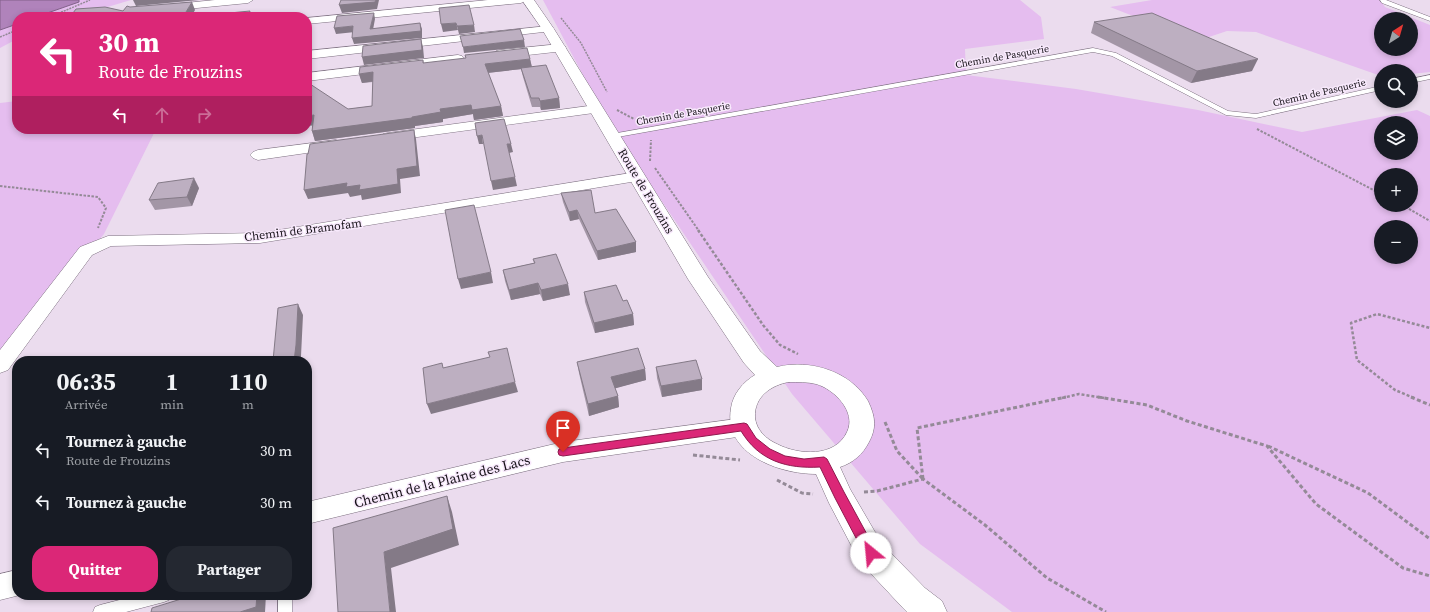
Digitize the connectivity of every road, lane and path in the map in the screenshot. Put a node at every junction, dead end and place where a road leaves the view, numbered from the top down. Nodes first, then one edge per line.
1 (90, 0) edge
2 (248, 0) edge
3 (521, 0) edge
4 (528, 0) edge
5 (1383, 0) edge
6 (157, 9) edge
7 (62, 12) edge
8 (1430, 19) edge
9 (325, 20) junction
10 (312, 21) edge
11 (553, 21) junction
12 (312, 30) edge
13 (12, 32) edge
14 (0, 37) edge
15 (560, 48) junction
16 (312, 54) edge
17 (489, 56) edge
18 (473, 58) edge
19 (312, 76) edge
20 (1430, 77) edge
21 (1418, 80) edge
22 (1374, 90) edge
23 (610, 96) dead end
24 (614, 103) dead end
25 (596, 109) junction
26 (1226, 113) junction
27 (637, 120) dead end
28 (612, 136) junction
29 (649, 136) dead end
30 (376, 139) edge
31 (352, 142) edge
32 (258, 155) dead end
33 (637, 177) junction
34 (0, 186) edge
35 (1374, 190) edge
36 (1414, 212) edge
37 (1430, 222) edge
38 (100, 245) junction
39 (1430, 328) edge
40 (802, 355) dead end
41 (0, 365) edge
42 (772, 377) junction
43 (1430, 405) edge
44 (884, 419) dead end
45 (744, 427) junction
46 (1267, 446) junction
47 (692, 455) dead end
48 (745, 462) dead end
49 (824, 462) junction
50 (770, 476) dead end
51 (923, 479) junction
52 (839, 494) junction
53 (312, 512) edge
54 (1430, 540) edge
55 (1430, 576) edge
56 (12, 584) edge
57 (0, 586) edge
58 (145, 600) edge
59 (285, 600) edge
60 (100, 612) edge
61 (285, 612) edge
62 (931, 612) edge
63 (1106, 612) edge

1 - 7 path
2 - 6 street
3 - 9 street
4 - 11 main road, Route de Frouzins
5 - 8 lane
9 - 10 street
9 - 12 street
11 - 15 main road, Route de Frouzins
11 - 16 street
11 - 23 path
13 - 14 path
15 - 17 street
15 - 25 main road, Route de Frouzins
18 - 19 street
20 - 21 lane
22 - 26 lane, Chemin de Pasquerie
24 - 27 path
25 - 28 main road, Route de Frouzins
25 - 30 street
26 - 28 lane, Chemin de Pasquerie
26 - 35 path
28 - 33 main road, Route de Frouzins
29 - 40 path
31 - 32 street
33 - 38 street, Chemin de Bramofam
33 - 42 main road, Route de Frouzins
34 - 38 path
36 - 37 path
38 - 41 street, Chemin de Bramofam
39 - 43 path
42 - 45 main road
42 - 49 main road
44 - 51 path
45 - 49 main road
45 - 53 street, Chemin de la Plaine des Lacs
46 - 51 path
46 - 54 path
46 - 55 path
47 - 48 path
49 - 52 main road
50 - 52 path
51 - 52 path
51 - 63 path
52 - 62 main road
56 - 57 street
58 - 60 lane
59 - 61 lane

